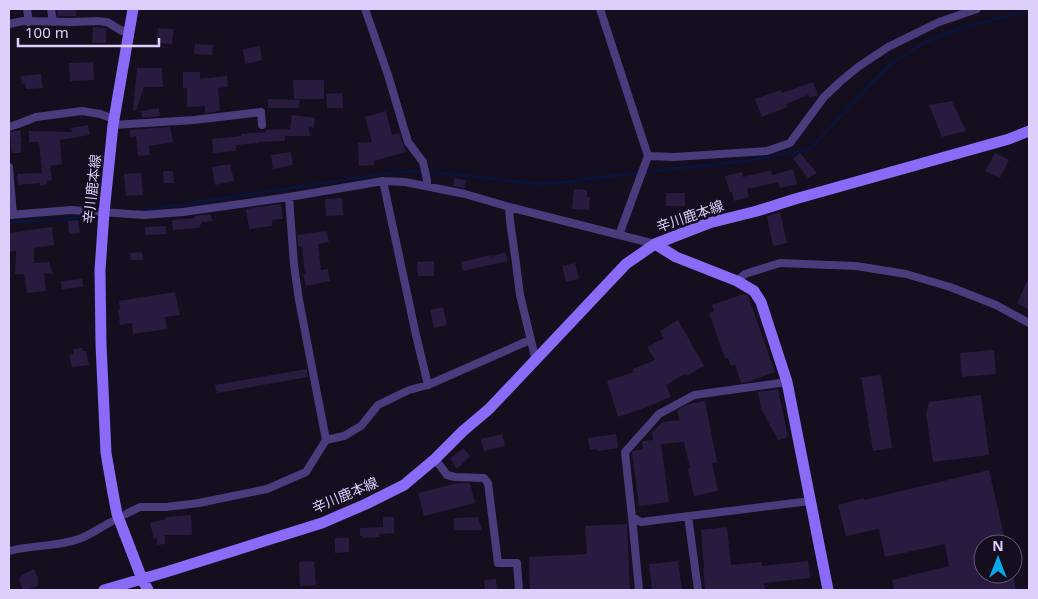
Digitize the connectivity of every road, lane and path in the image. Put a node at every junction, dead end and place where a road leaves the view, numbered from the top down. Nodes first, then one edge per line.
1 (27, 9) edge
2 (51, 9) edge
3 (133, 9) edge
4 (365, 9) edge
5 (600, 9) edge
6 (977, 9) edge
7 (29, 22) junction
8 (53, 22) junction
9 (9, 24) edge
10 (129, 29) junction
11 (114, 122) junction
12 (262, 125) dead end
13 (9, 127) edge
14 (1029, 131) edge
15 (648, 156) junction
16 (9, 167) edge
17 (383, 181) junction
18 (426, 186) junction
19 (289, 197) junction
20 (509, 207) junction
21 (104, 213) junction
22 (11, 215) edge
23 (619, 234) junction
24 (655, 244) junction
25 (737, 281) junction
26 (1029, 322) edge
27 (530, 340) junction
28 (536, 360) junction
29 (787, 382) junction
30 (428, 385) junction
31 (326, 440) junction
32 (435, 460) junction
33 (810, 501) junction
34 (126, 514) dead end
35 (688, 516) junction
36 (632, 517) junction
37 (111, 522) dead end
38 (9, 551) edge
39 (142, 579) junction
40 (104, 590) edge
41 (148, 590) edge
42 (519, 590) edge
43 (639, 590) edge
44 (698, 590) edge
45 (828, 590) edge

1 - 7 street
2 - 8 street
3 - 10 main road, 辛川鹿本線
4 - 18 street
5 - 15 street
6 - 15 street
7 - 8 street
7 - 9 street
8 - 10 street
10 - 11 main road, 辛川鹿本線
11 - 12 street
11 - 13 street
11 - 21 main road, 辛川鹿本線
14 - 24 main road, 辛川鹿本線
15 - 23 street
16 - 22 street
17 - 18 street
17 - 19 street
17 - 30 street
18 - 20 street
19 - 21 street
19 - 31 street
20 - 23 street
20 - 27 street
21 - 22 street
21 - 39 main road, 辛川鹿本線
23 - 24 street
24 - 25 main road
24 - 28 main road, 辛川鹿本線
25 - 26 street
25 - 29 main road
27 - 28 street
27 - 30 street
28 - 32 main road, 辛川鹿本線
29 - 33 main road
29 - 36 street
30 - 31 street
31 - 34 street
32 - 39 main road, 辛川鹿本線
32 - 42 street
33 - 35 street
33 - 45 main road
35 - 36 street
35 - 44 street
36 - 43 street
37 - 38 street
39 - 40 main road
39 - 41 main road

